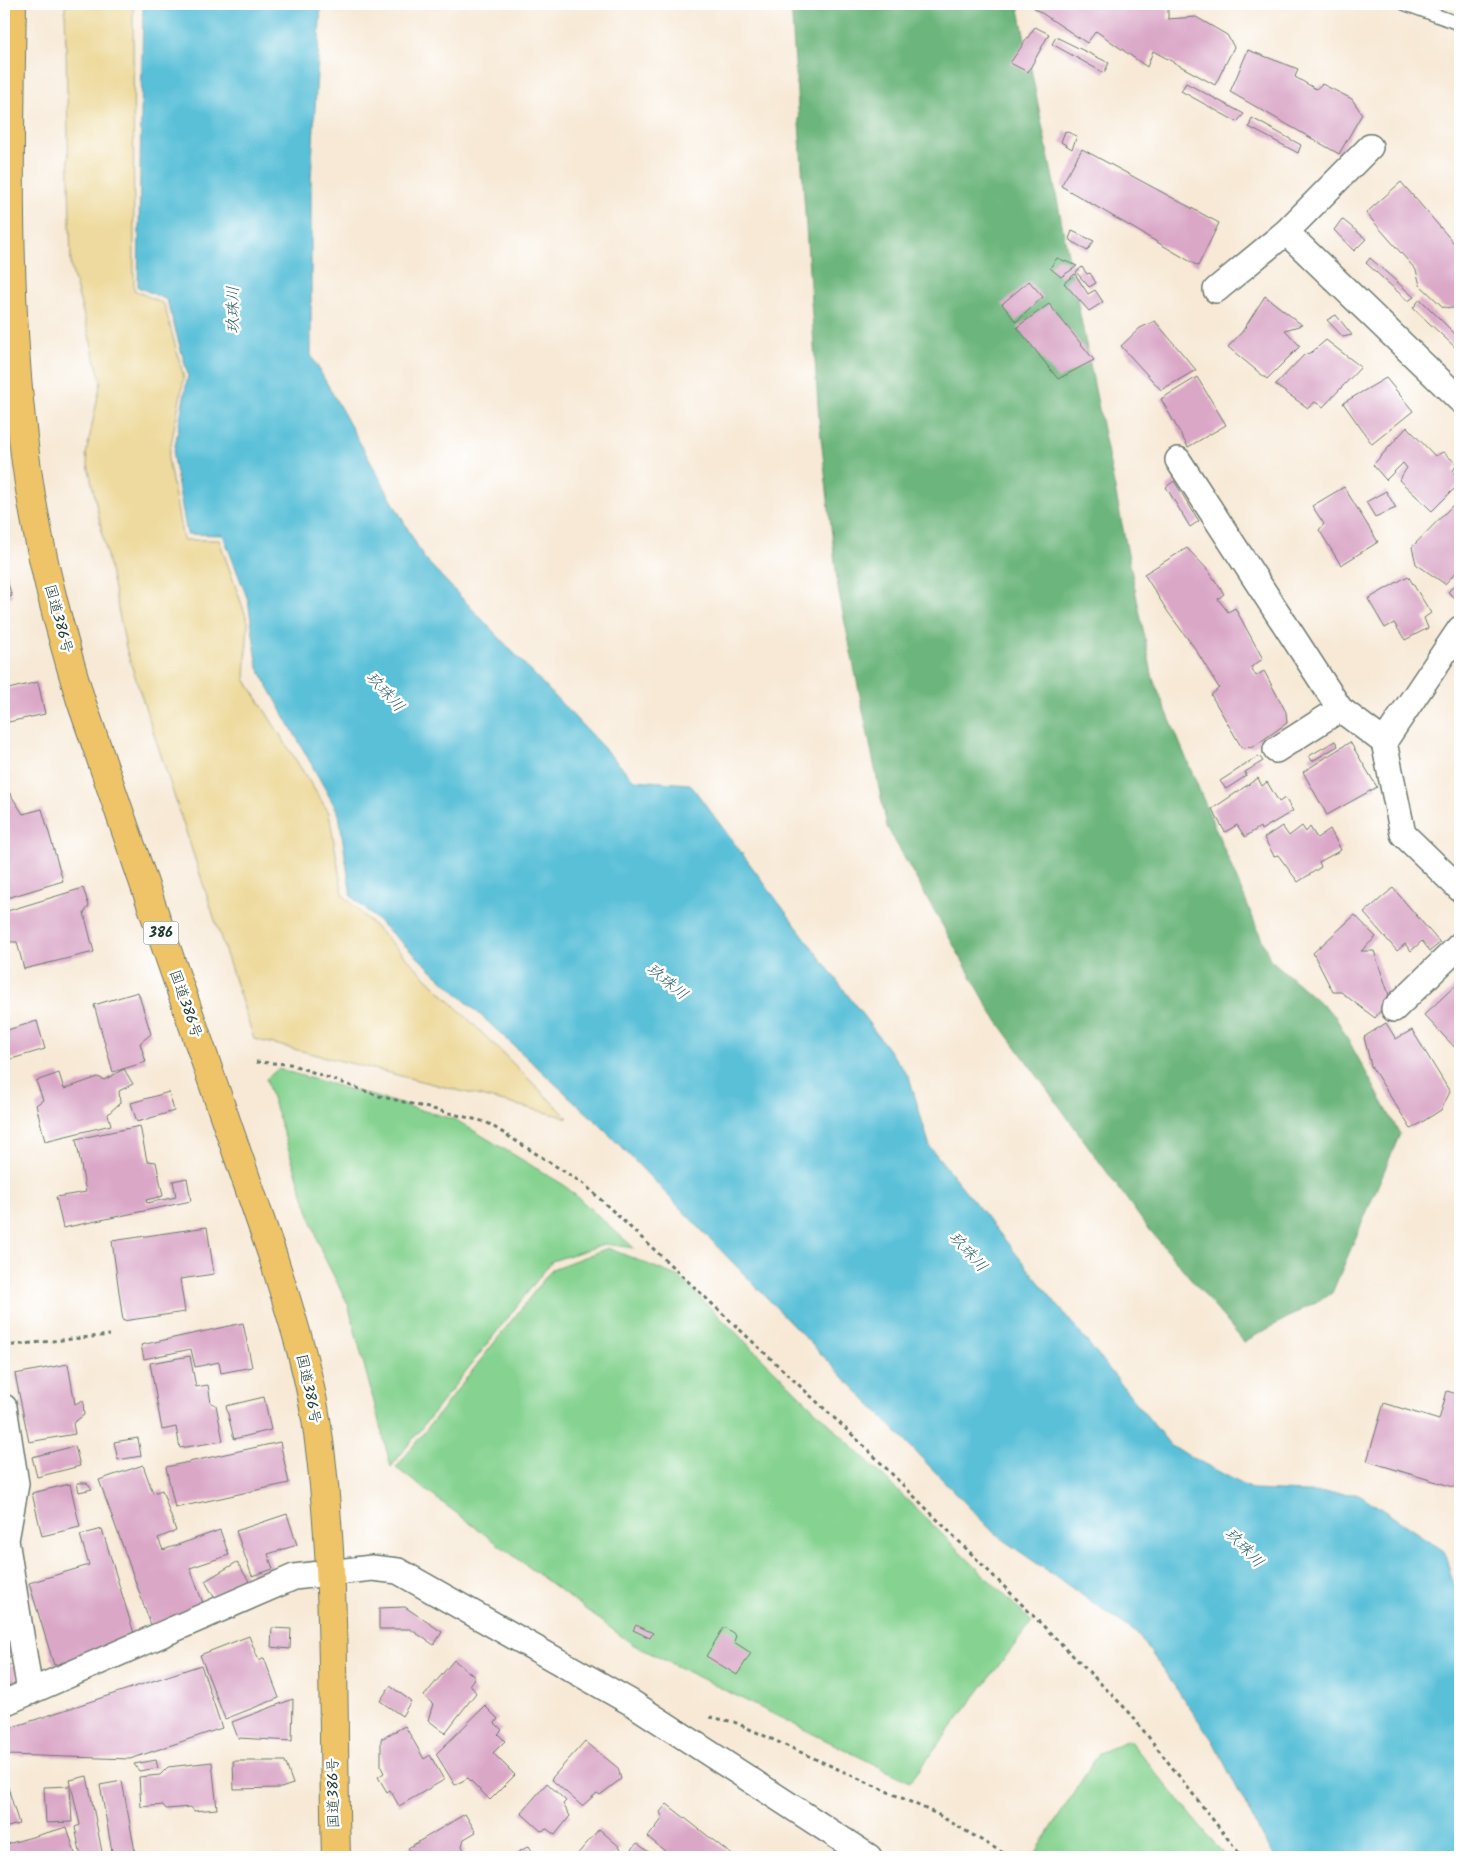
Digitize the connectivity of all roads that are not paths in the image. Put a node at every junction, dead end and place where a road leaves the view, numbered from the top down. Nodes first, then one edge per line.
1 (12, 4) edge
2 (1405, 4) edge
3 (1460, 24) edge
4 (1370, 147) dead end
5 (1286, 232) junction
6 (1216, 290) dead end
7 (1460, 400) edge
8 (1178, 460) dead end
9 (1460, 629) edge
10 (1340, 709) junction
11 (1384, 742) junction
12 (1276, 750) dead end
13 (1460, 889) edge
14 (1460, 945) edge
15 (1394, 1009) dead end
16 (4, 1407) edge
17 (330, 1571) junction
18 (30, 1692) junction
19 (4, 1703) edge
20 (336, 1857) edge
21 (868, 1857) edge

1 - 17 highway, 国道386号 / 386
2 - 3 lane
4 - 5 street
5 - 6 street
5 - 7 street
8 - 10 street
9 - 11 street
10 - 11 street
10 - 12 street
11 - 13 street
14 - 15 street
16 - 18 street
17 - 18 street
17 - 20 highway, 国道386号 / 386
17 - 21 street
18 - 19 street

